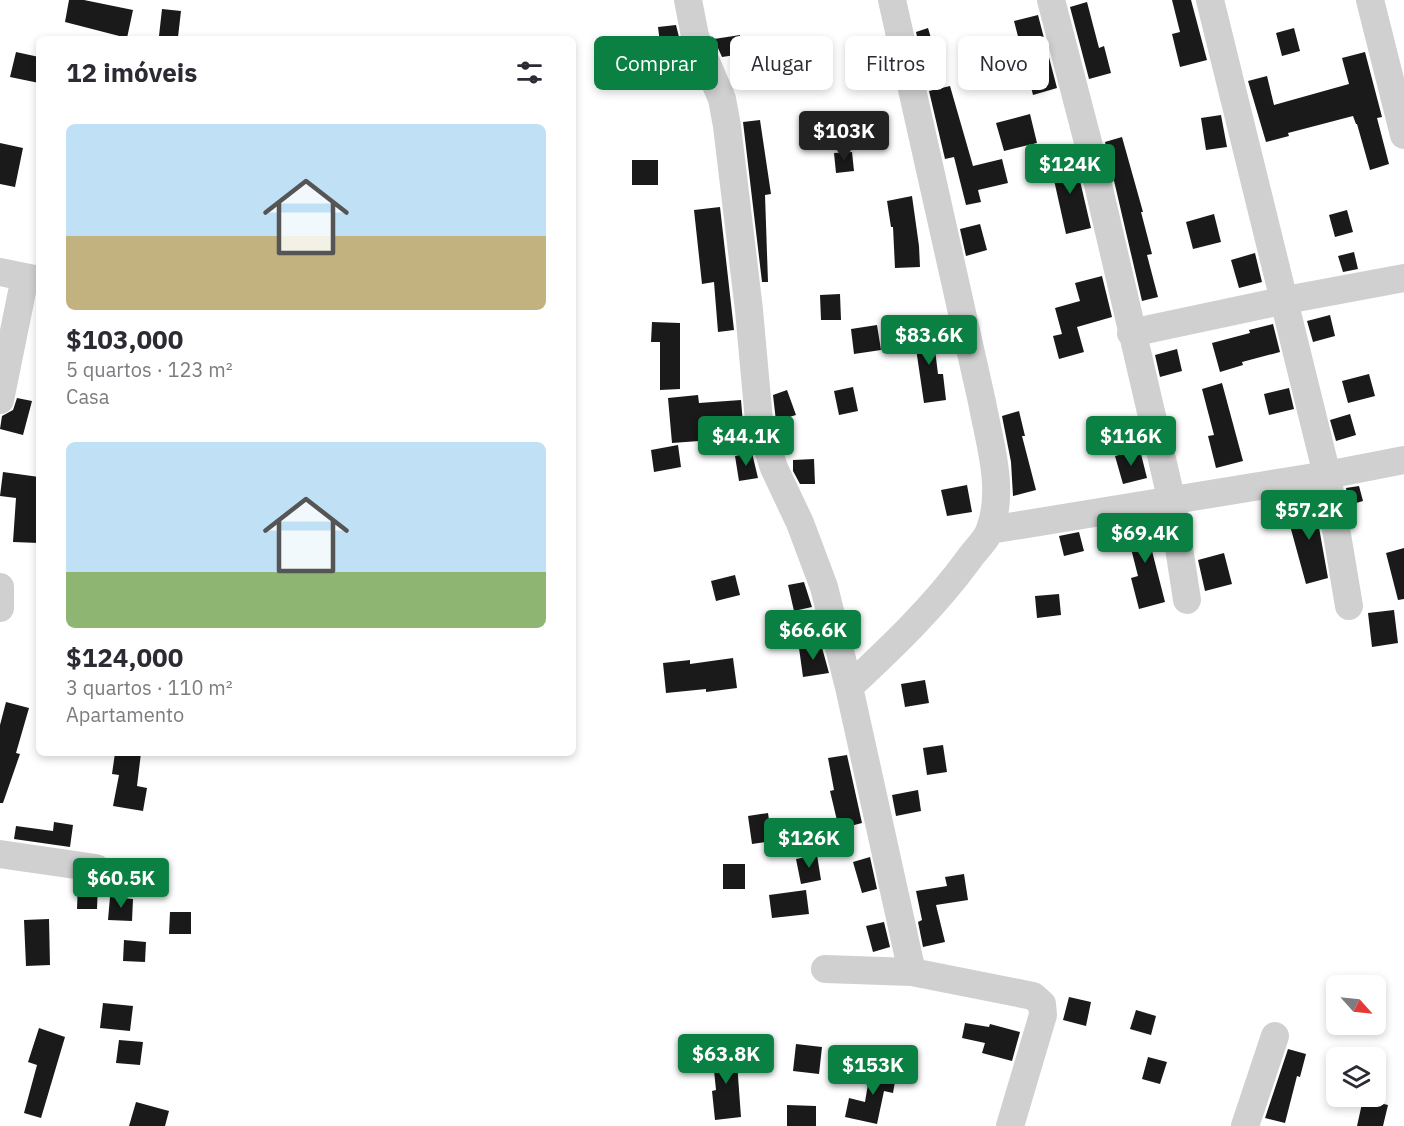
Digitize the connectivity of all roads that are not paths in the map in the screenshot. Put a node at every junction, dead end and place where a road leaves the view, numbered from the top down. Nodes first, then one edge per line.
1 (688, 0) edge
2 (892, 0) edge
3 (1051, 0) edge
4 (1210, 0) edge
5 (1370, 0) edge
6 (1404, 135) edge
7 (21, 276) edge
8 (1404, 278) edge
9 (1286, 300) junction
10 (1131, 333) junction
11 (0, 400) edge
12 (1404, 460) edge
13 (1327, 476) junction
14 (1172, 502) junction
15 (990, 530) junction
16 (0, 587) edge
17 (1187, 600) dead end
18 (1349, 606) dead end
19 (0, 608) edge
20 (849, 687) junction
21 (0, 854) edge
22 (96, 868) dead end
23 (825, 969) dead end
24 (912, 972) junction
25 (1275, 1036) dead end
26 (1010, 1126) edge
27 (1245, 1126) edge

1 - 20 street
2 - 15 street
3 - 10 street
4 - 9 street
5 - 6 street
7 - 11 street
8 - 9 street
9 - 10 street
9 - 13 street
10 - 14 street
12 - 13 street
13 - 14 street
13 - 18 street
14 - 15 street
14 - 17 street
15 - 20 street
16 - 19 street
20 - 24 street
21 - 22 street
23 - 24 street
24 - 26 street
25 - 27 street

